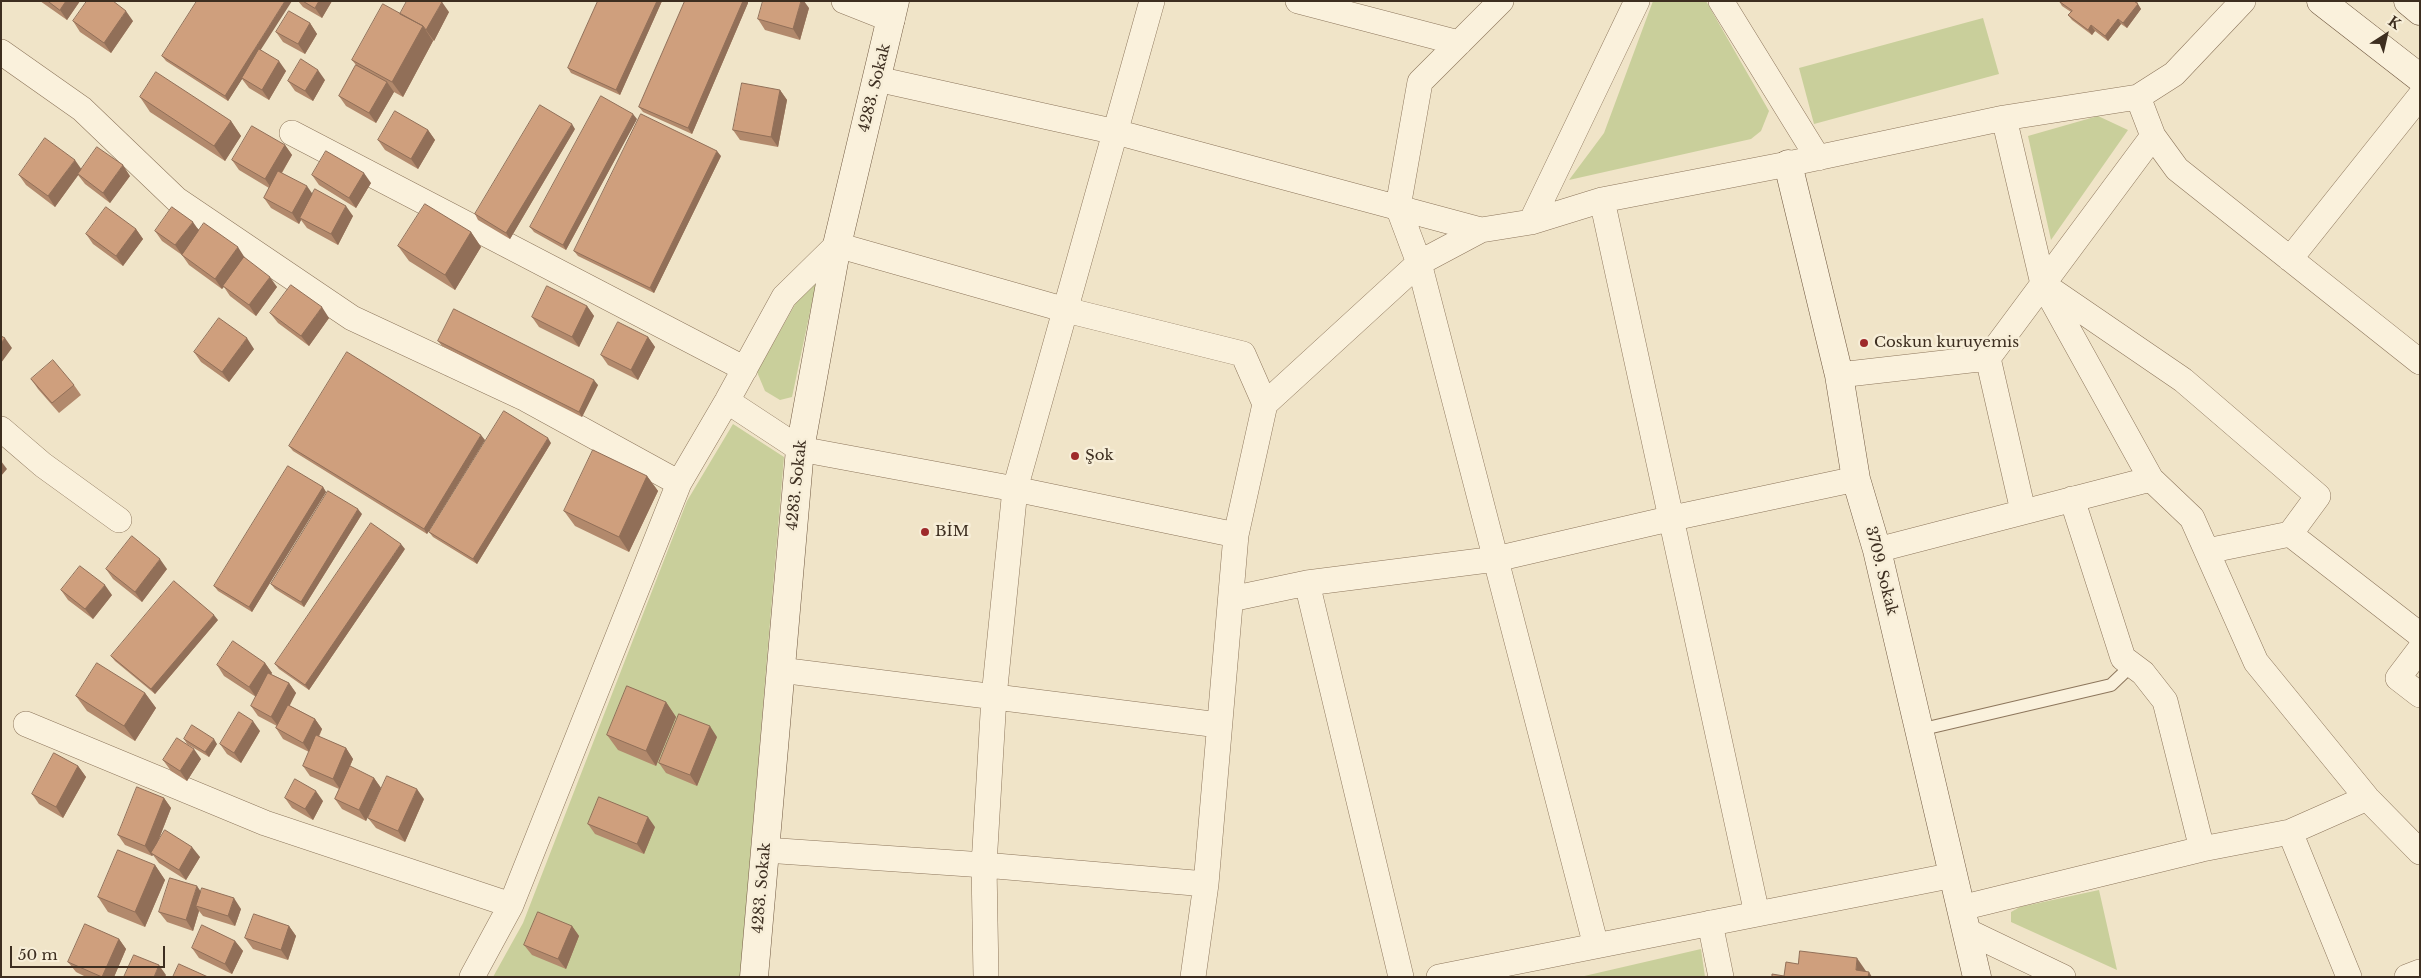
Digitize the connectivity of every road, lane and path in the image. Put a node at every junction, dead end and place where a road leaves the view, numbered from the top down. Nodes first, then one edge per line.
1 (844, 1) edge
2 (1152, 1) edge
3 (1298, 1) edge
4 (1501, 1) edge
5 (1637, 1) edge
6 (1721, 1) edge
7 (2243, 1) edge
8 (2321, 1) edge
9 (2408, 1) edge
10 (893, 10) edge
11 (2420, 11) edge
12 (1459, 43) junction
13 (1, 52) edge
14 (2420, 78) edge
15 (877, 79) junction
16 (2420, 96) edge
17 (2138, 97) junction
18 (2004, 118) junction
19 (1116, 132) junction
20 (292, 133) dead end
21 (2153, 136) junction
22 (1818, 158) junction
23 (1788, 164) junction
24 (1602, 200) junction
25 (1398, 207) junction
26 (1531, 222) junction
27 (1481, 230) junction
28 (837, 245) junction
29 (2290, 259) junction
30 (1419, 262) junction
31 (2043, 284) junction
32 (1066, 310) junction
33 (1988, 358) junction
34 (2420, 362) edge
35 (745, 369) junction
36 (1838, 375) junction
37 (727, 401) junction
38 (1265, 404) junction
39 (1, 429) edge
40 (800, 448) junction
41 (1856, 478) junction
42 (2151, 479) junction
43 (678, 482) junction
44 (1016, 489) junction
45 (2072, 499) junction
46 (2023, 511) junction
47 (1673, 518) junction
48 (120, 520) dead end
49 (2290, 534) junction
50 (1236, 535) junction
51 (1877, 550) junction
52 (2207, 551) junction
53 (1496, 559) junction
54 (1307, 583) junction
55 (1231, 599) junction
56 (2420, 635) edge
57 (2420, 649) edge
58 (2132, 665) junction
59 (780, 670) junction
60 (2420, 695) edge
61 (994, 697) junction
62 (26, 724) dead end
63 (1220, 725) junction
64 (1919, 730) junction
65 (2367, 798) junction
66 (2290, 832) junction
67 (2202, 848) junction
68 (765, 850) junction
69 (2420, 852) edge
70 (984, 865) junction
71 (1954, 875) junction
72 (1206, 884) junction
73 (511, 905) junction
74 (1757, 914) junction
75 (1964, 919) junction
76 (1710, 923) junction
77 (1596, 946) junction
78 (2420, 972) edge
79 (472, 977) edge
80 (754, 977) edge
81 (986, 977) edge
82 (1193, 977) edge
83 (1401, 977) edge
84 (1439, 977) edge
85 (1721, 977) edge
86 (1977, 977) edge
87 (2063, 977) edge
88 (2349, 977) edge
89 (2407, 977) edge

1 - 10 street
2 - 19 street
3 - 12 street
4 - 12 street
5 - 26 street
6 - 22 street
7 - 17 street
8 - 14 street
9 - 11 street
10 - 15 street, 4283. Sokak
12 - 25 street
13 - 43 street
15 - 19 street
15 - 28 street, 4283. Sokak
16 - 29 street
17 - 18 street
17 - 21 street
18 - 22 street
18 - 31 street
19 - 25 street
19 - 32 street
20 - 35 street
21 - 29 street
21 - 31 street
22 - 23 street
23 - 24 street
23 - 36 street, 3709. Sokak
24 - 26 street
24 - 47 street
25 - 27 street
25 - 30 street
26 - 27 street
27 - 30 street
28 - 32 street
28 - 35 street
28 - 40 street, 4283. Sokak
29 - 34 street
30 - 38 street
30 - 53 street
31 - 33 street
31 - 42 street
31 - 49 street
32 - 38 street
32 - 44 street
33 - 36 street
33 - 46 street
35 - 37 street
36 - 41 street, 3709. Sokak
37 - 40 street
37 - 43 street
38 - 50 street
39 - 48 street
40 - 44 street
40 - 59 street, 4283. Sokak
41 - 47 street
41 - 51 street, 3709. Sokak
42 - 45 street
42 - 52 street
43 - 73 street
44 - 50 street
44 - 61 street
45 - 46 street
45 - 58 street
46 - 51 street
47 - 53 street
47 - 74 street
49 - 52 street
49 - 56 street
50 - 55 street
51 - 64 street, 3709. Sokak
52 - 65 street
53 - 54 street
53 - 77 street
54 - 55 street
54 - 83 street
55 - 63 street
57 - 60 street
58 - 64 lane
58 - 67 street
59 - 61 street
59 - 68 street, 4283. Sokak
61 - 63 street
61 - 70 street
62 - 73 street
63 - 72 street
64 - 71 street, 3709. Sokak
65 - 66 street
65 - 69 street
66 - 67 street
66 - 88 street
67 - 75 street
68 - 70 street
68 - 80 street, 4283. Sokak
70 - 72 street
70 - 81 street
71 - 74 street
71 - 75 street, 3709. Sokak
72 - 82 street
73 - 79 street
74 - 76 street
75 - 86 street, 3709. Sokak
75 - 87 street
76 - 77 street
76 - 85 street
77 - 84 street
78 - 89 street

